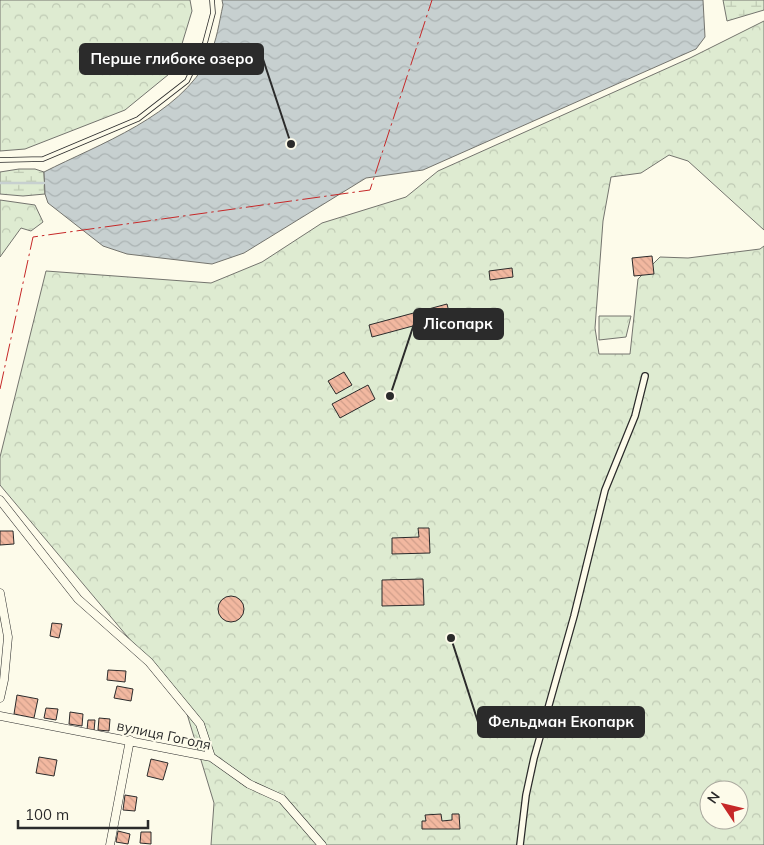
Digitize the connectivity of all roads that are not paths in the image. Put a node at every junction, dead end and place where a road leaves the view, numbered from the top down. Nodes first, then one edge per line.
1 (212, 0) edge
2 (0, 160) edge
3 (645, 376) dead end
4 (0, 500) edge
5 (0, 594) edge
6 (0, 698) edge
7 (0, 716) edge
8 (130, 740) junction
9 (211, 757) junction
10 (110, 845) edge
11 (322, 845) edge
12 (520, 845) edge

1 - 2 lane
3 - 12 street
4 - 9 street
5 - 6 street
7 - 8 street, вулиця Гоголя
8 - 9 street, вулиця Гоголя
8 - 10 street
9 - 11 street, вулиця Гоголя

